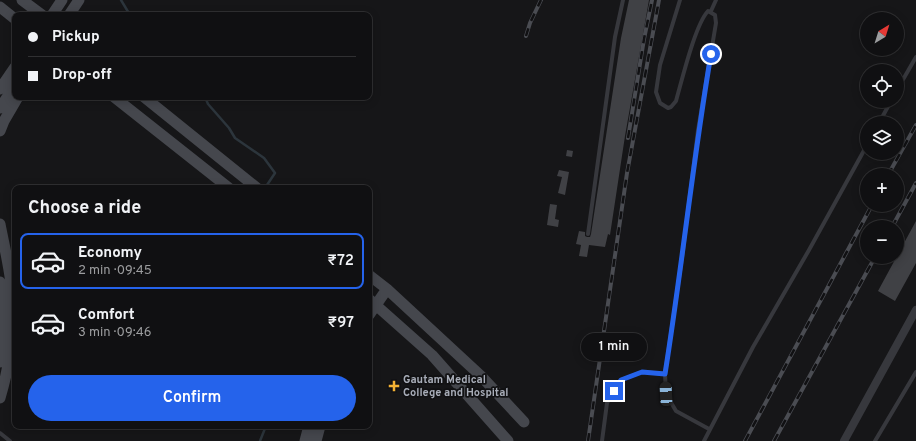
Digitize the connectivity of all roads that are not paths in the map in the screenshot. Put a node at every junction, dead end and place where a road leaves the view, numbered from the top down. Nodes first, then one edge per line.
1 (22, 0) edge
2 (62, 0) edge
3 (79, 0) edge
4 (623, 0) edge
5 (680, 0) edge
6 (716, 0) edge
7 (0, 7) edge
8 (710, 11) junction
9 (38, 12) edge
10 (54, 12) edge
11 (71, 12) edge
12 (12, 17) edge
13 (916, 57) edge
14 (12, 71) edge
15 (904, 78) edge
16 (0, 89) edge
17 (12, 90) edge
18 (16, 100) edge
19 (118, 100) edge
20 (148, 100) edge
21 (0, 108) edge
22 (0, 131) edge
23 (860, 158) edge
24 (225, 185) edge
25 (253, 185) edge
26 (0, 224) edge
27 (588, 234) dead end
28 (373, 279) edge
29 (0, 282) edge
30 (387, 289) junction
31 (12, 298) edge
32 (372, 302) edge
33 (916, 310) edge
34 (12, 340) edge
35 (0, 362) edge
36 (916, 372) edge
37 (665, 374) junction
38 (0, 398) edge
39 (524, 422) dead end
40 (308, 429) edge
41 (319, 429) edge
42 (709, 429) junction
43 (0, 433) edge
44 (10, 441) edge
45 (305, 441) edge
46 (316, 441) edge
47 (508, 441) edge
48 (602, 441) edge
49 (704, 441) edge
50 (844, 441) edge
51 (875, 441) edge

1 - 9 main road
2 - 10 main road
3 - 11 main road
4 - 27 lane
5 - 8 lane
6 - 8 lane
7 - 12 main road
8 - 37 lane
13 - 15 lane
14 - 16 main road
17 - 21 main road
18 - 22 main road
19 - 24 main road
20 - 25 main road
23 - 42 lane
26 - 31 main road
28 - 30 main road
29 - 35 main road
30 - 32 main road
30 - 39 main road
32 - 47 main road
33 - 50 street
34 - 38 main road
36 - 51 lane
37 - 42 lane
37 - 48 lane
40 - 45 main road
41 - 46 main road
42 - 49 lane
43 - 44 lane

